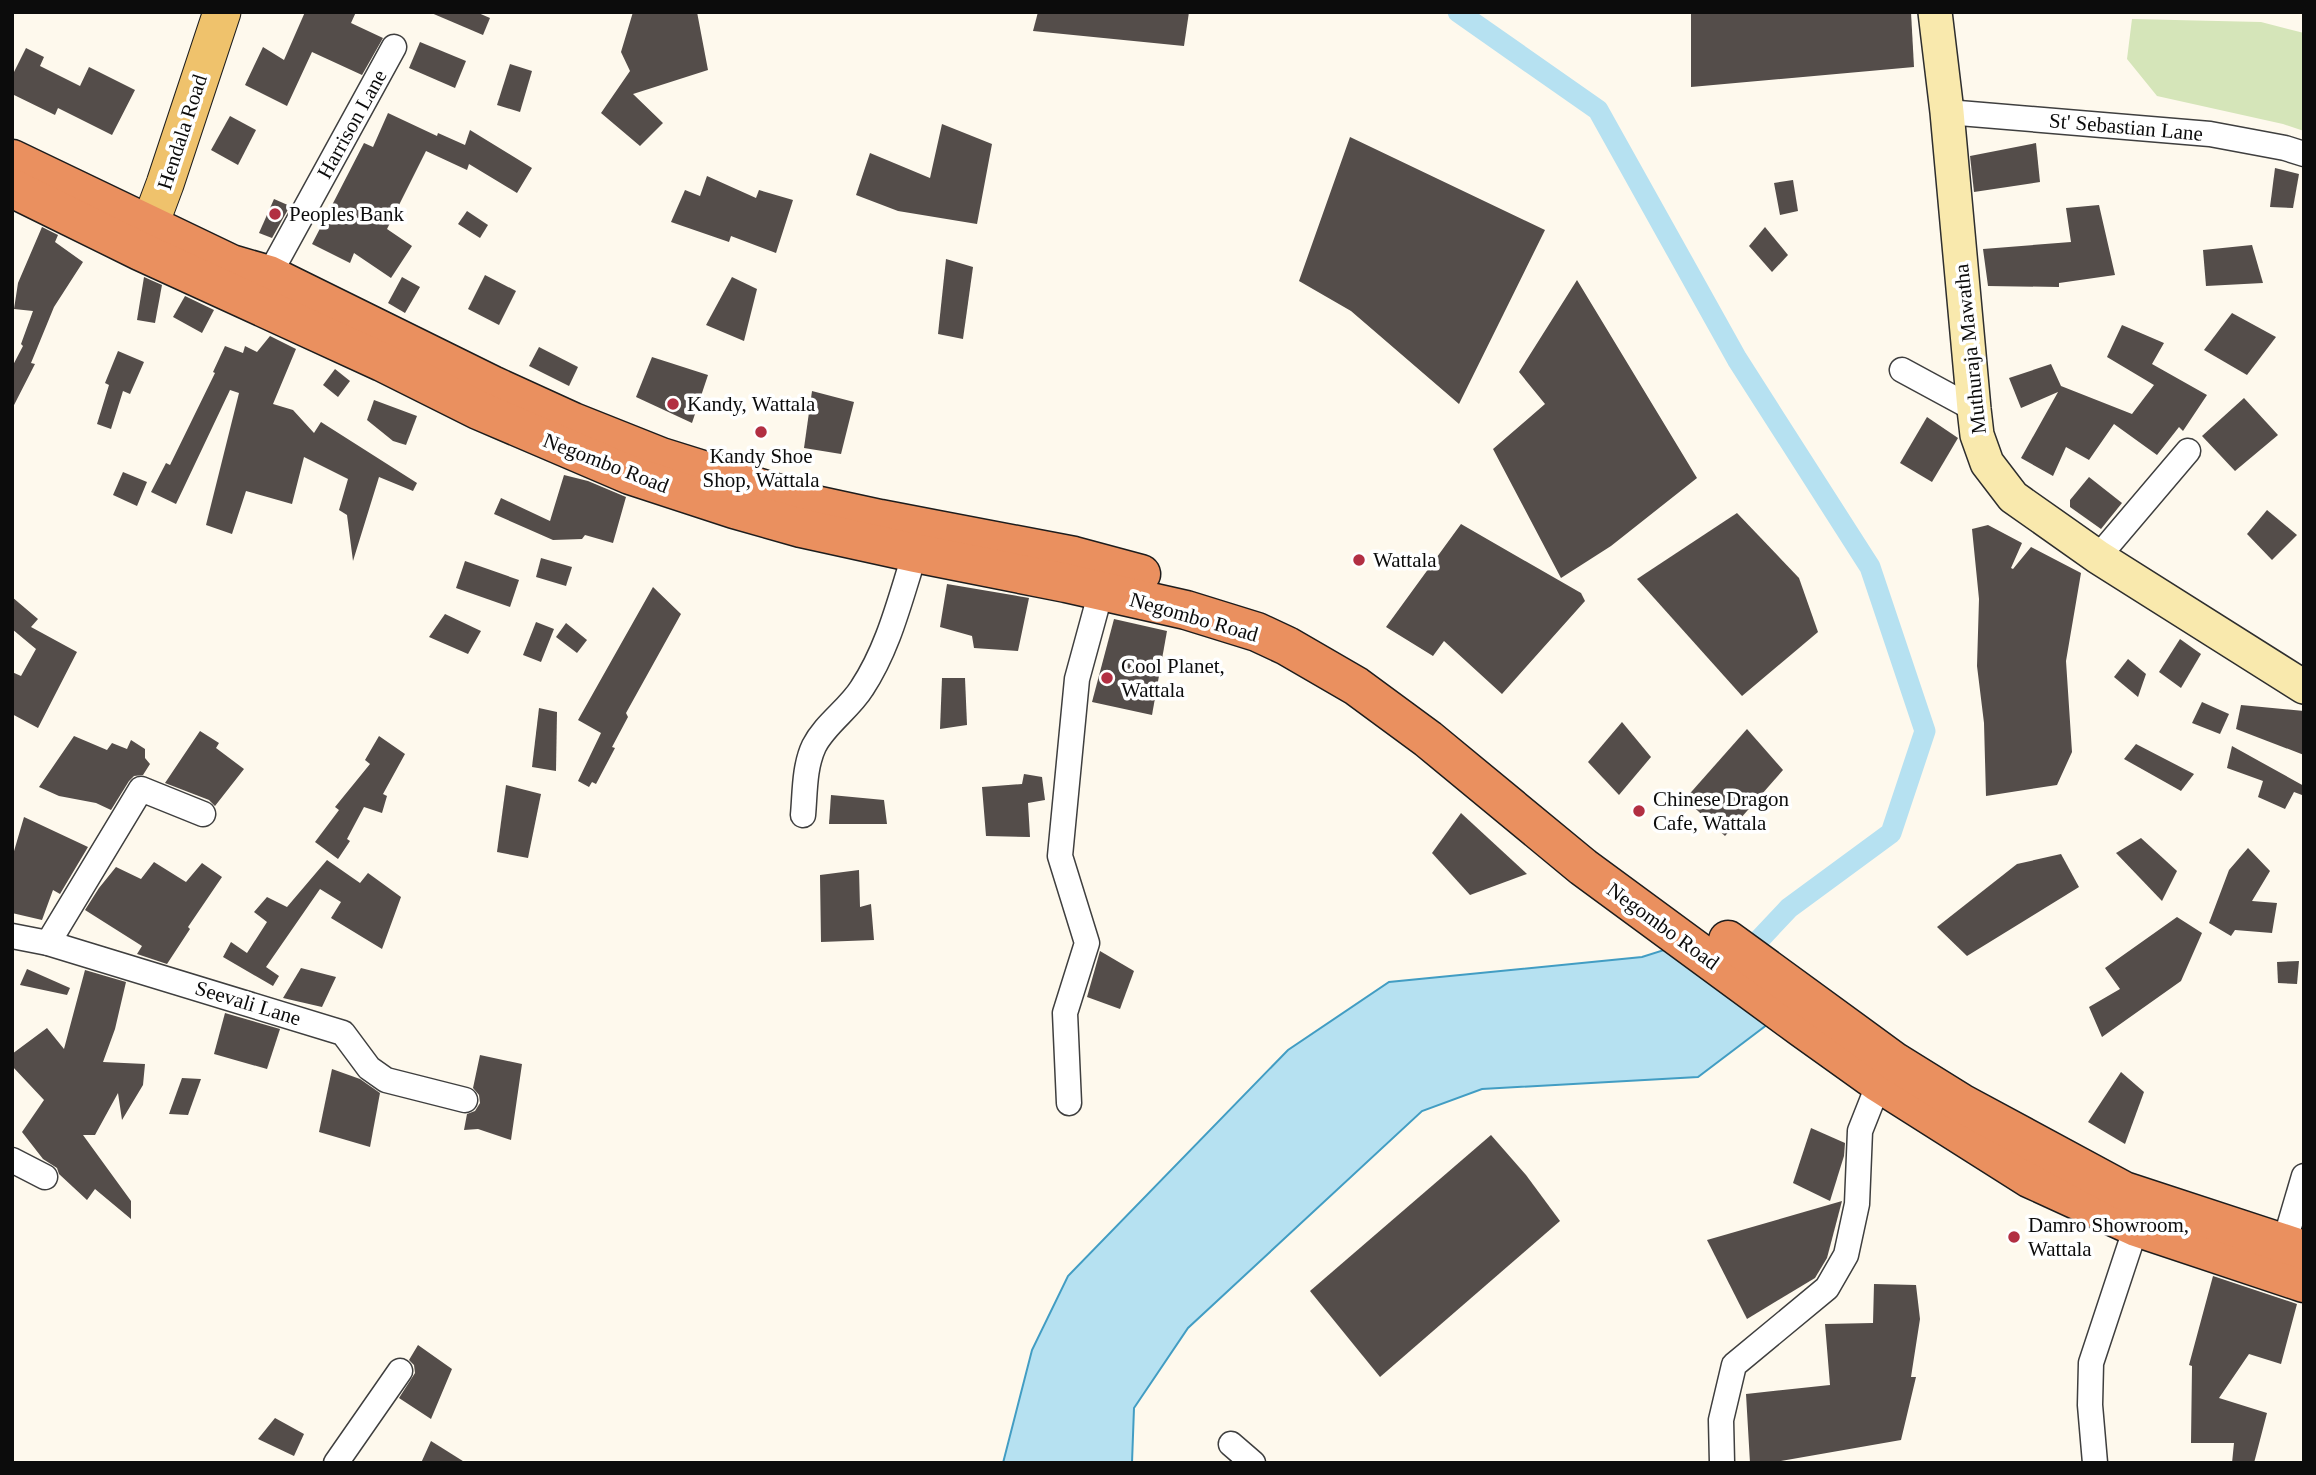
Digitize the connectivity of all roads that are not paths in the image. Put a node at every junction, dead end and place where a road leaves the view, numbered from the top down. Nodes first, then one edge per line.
1 (222, 12) edge
2 (1935, 12) edge
3 (394, 47) dead end
4 (1947, 112) junction
5 (2304, 154) edge
6 (12, 159) edge
7 (12, 188) edge
8 (145, 238) junction
9 (269, 275) junction
10 (1902, 370) dead end
11 (1974, 408) junction
12 (2188, 451) dead end
13 (915, 553) junction
14 (2098, 557) junction
15 (1104, 578) junction
16 (2304, 687) edge
17 (203, 814) dead end
18 (803, 816) dead end
19 (12, 936) edge
20 (48, 943) junction
21 (1811, 1017) junction
22 (1879, 1083) junction
23 (465, 1100) dead end
24 (1069, 1103) dead end
25 (12, 1160) edge
26 (2304, 1176) edge
27 (45, 1177) dead end
28 (2136, 1227) junction
29 (2294, 1247) edge
30 (2304, 1283) edge
31 (400, 1371) dead end
32 (1231, 1444) dead end
33 (337, 1463) edge
34 (1253, 1463) edge
35 (1722, 1463) edge
36 (2095, 1463) edge

1 - 8 main road, Hendala Road
2 - 4 street, Muthuraja Mawatha
3 - 9 street, Harrison Lane
4 - 5 street, St' Sebastian Lane
4 - 11 street, Muthuraja Mawatha
6 - 8 highway, Negombo Road
7 - 8 highway, Negombo Road
8 - 9 highway, Negombo Road
8 - 13 highway, Negombo Road
9 - 15 highway, Negombo Road
10 - 11 street
11 - 14 street, Muthuraja Mawatha
12 - 14 street
13 - 15 highway, Negombo Road
13 - 18 street
14 - 16 street, Muthuraja Mawatha
15 - 21 highway, Negombo Road
15 - 24 street
17 - 20 street
19 - 20 street, Seevali Lane
20 - 23 street, Seevali Lane
21 - 22 highway, Negombo Road
21 - 29 highway, Negombo Road
22 - 28 highway, Negombo Road
22 - 35 street
25 - 27 street
26 - 29 street
28 - 30 highway, Negombo Road
28 - 36 street
31 - 33 street
32 - 34 street

